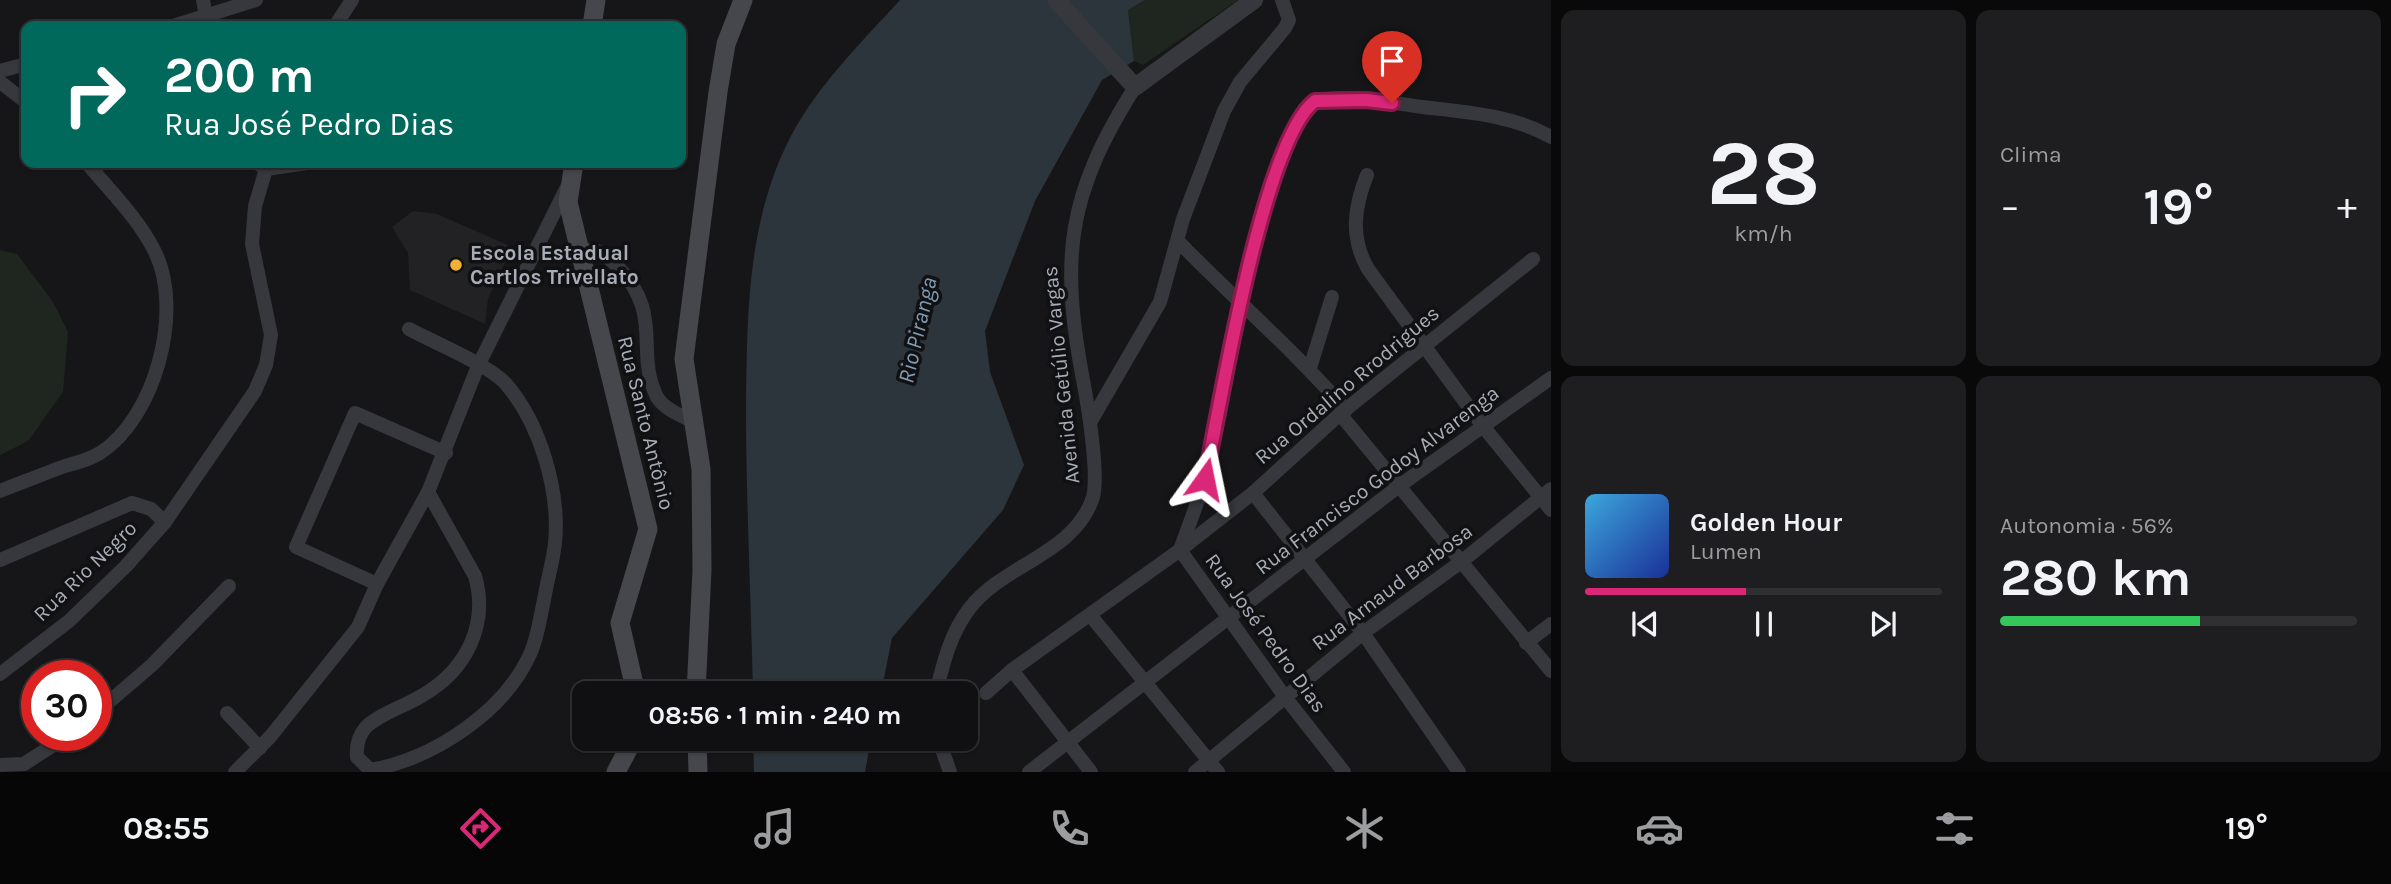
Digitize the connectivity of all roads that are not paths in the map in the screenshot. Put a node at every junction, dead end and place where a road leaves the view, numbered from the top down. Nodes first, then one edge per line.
1 (203, 0) edge
2 (256, 0) edge
3 (352, 0) edge
4 (596, 0) edge
5 (743, 0) edge
6 (1056, 0) edge
7 (1254, 0) edge
8 (1282, 0) edge
9 (206, 18) junction
10 (194, 21) edge
11 (338, 21) edge
12 (593, 21) edge
13 (21, 65) edge
14 (0, 71) edge
15 (0, 82) edge
16 (1132, 83) junction
17 (21, 98) edge
18 (1551, 137) edge
19 (91, 168) edge
20 (262, 168) edge
21 (573, 170) edge
22 (1367, 174) dead end
23 (1178, 241) junction
24 (580, 251) junction
25 (1533, 259) dead end
26 (1332, 297) dead end
27 (1241, 305) junction
28 (409, 330) dead end
29 (1424, 346) junction
30 (478, 366) junction
31 (1310, 368) junction
32 (1551, 378) edge
33 (1343, 412) junction
34 (692, 421) junction
35 (1091, 421) junction
36 (1482, 425) junction
37 (446, 453) junction
38 (1399, 486) junction
39 (0, 491) edge
40 (428, 492) junction
41 (1253, 493) junction
42 (1546, 493) edge
43 (1551, 510) edge
44 (165, 522) junction
45 (1180, 550) junction
46 (1305, 559) junction
47 (0, 560) edge
48 (1461, 562) junction
49 (376, 584) junction
50 (229, 586) dead end
51 (1091, 616) junction
52 (1230, 618) junction
53 (1551, 624) edge
54 (1363, 633) junction
55 (1526, 643) junction
56 (1012, 670) junction
57 (1551, 671) edge
58 (0, 674) edge
59 (633, 681) edge
60 (697, 681) edge
61 (939, 681) edge
62 (1146, 683) junction
63 (986, 693) dead end
64 (1285, 697) junction
65 (112, 700) edge
66 (228, 713) dead end
67 (1068, 742) junction
68 (260, 748) junction
69 (44, 751) edge
70 (627, 751) edge
71 (697, 751) edge
72 (943, 751) edge
73 (0, 765) edge
74 (1214, 766) edge
75 (357, 768) edge
76 (235, 772) edge
77 (616, 772) edge
78 (698, 772) edge
79 (950, 772) edge
80 (1029, 772) edge
81 (1091, 772) edge
82 (1195, 772) edge
83 (1344, 772) edge
84 (1460, 772) edge

1 - 9 street
2 - 9 street
3 - 11 street
4 - 12 main road
5 - 34 main road
6 - 16 street
7 - 16 street
8 - 23 street
9 - 10 street
13 - 14 street
15 - 17 street
16 - 35 street, Avenida Getúlio Vargas
18 - 27 street, Rua José Pedro Dias
19 - 39 street
20 - 44 street, Rua Rio Negro
21 - 24 main road, Rua Santo Antônio
21 - 30 street
22 - 29 street
23 - 27 street
23 - 35 street
24 - 34 street
24 - 59 main road, Rua Santo Antônio
25 - 29 street, Rua Ordalino Rrodrigues
26 - 31 street
27 - 31 street
27 - 45 street, Rua José Pedro Dias
28 - 30 street
29 - 33 street, Rua Ordalino Rrodrigues
29 - 36 street
30 - 37 street
30 - 75 street
31 - 33 street
32 - 36 street, Rua Francisco Godoy Alvarenga
33 - 38 street
33 - 41 street, Rua Ordalino Rrodrigues
34 - 60 main road
35 - 61 street, Avenida Getúlio Vargas
36 - 38 street, Rua Francisco Godoy Alvarenga
36 - 42 street
37 - 40 street
37 - 49 street
38 - 46 street, Rua Francisco Godoy Alvarenga
38 - 48 street
40 - 49 street
40 - 75 street
41 - 45 street, Rua Ordalino Rrodrigues
41 - 46 street
42 - 43 street
42 - 48 street, Rua Arnaud Barbosa
44 - 47 street
44 - 58 street, Rua Rio Negro
45 - 51 street, Rua Ordalino Rrodrigues
45 - 52 street, Rua José Pedro Dias
46 - 52 street, Rua Francisco Godoy Alvarenga
46 - 54 street
48 - 54 street, Rua Arnaud Barbosa
48 - 55 street
49 - 68 street
50 - 65 street
51 - 56 street, Rua Ordalino Rrodrigues
51 - 62 street
52 - 62 street, Rua Francisco Godoy Alvarenga
52 - 64 street, Rua José Pedro Dias
53 - 55 street
54 - 64 street, Rua Arnaud Barbosa
54 - 84 street
55 - 57 street
56 - 63 street, Rua Ordalino Rrodrigues
56 - 67 street
62 - 67 street, Rua Francisco Godoy Alvarenga
62 - 74 street
64 - 74 street, Rua Arnaud Barbosa
64 - 83 street, Rua José Pedro Dias
66 - 68 street
67 - 80 street, Rua Francisco Godoy Alvarenga
67 - 81 street
68 - 76 street
69 - 73 street
70 - 77 main road
71 - 78 main road
72 - 79 street
74 - 82 street, Rua Arnaud Barbosa

